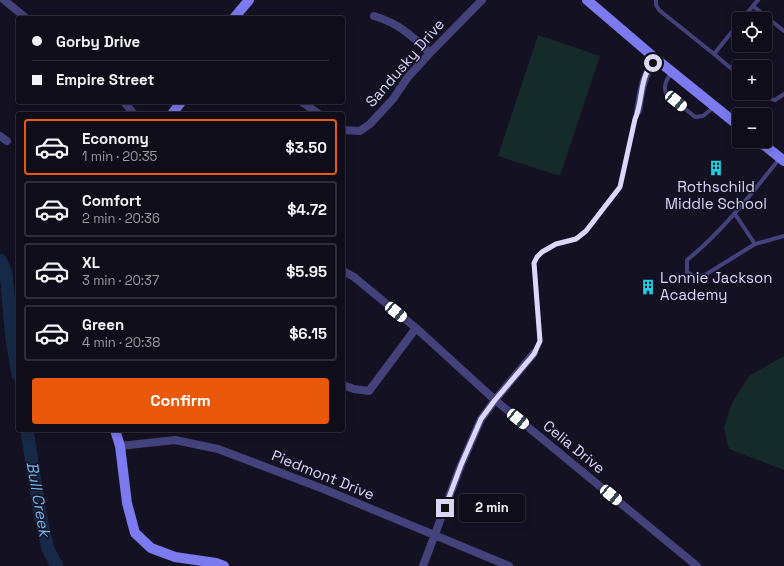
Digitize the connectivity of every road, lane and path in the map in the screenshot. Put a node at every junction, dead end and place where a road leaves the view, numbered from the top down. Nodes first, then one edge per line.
1 (4, 0) edge
2 (249, 0) edge
3 (482, 0) edge
4 (588, 0) edge
5 (656, 0) edge
6 (758, 0) edge
7 (753, 6) junction
8 (748, 12) edge
9 (24, 16) edge
10 (236, 16) edge
11 (374, 16) dead end
12 (784, 31) edge
13 (732, 32) edge
14 (430, 53) junction
15 (714, 54) junction
16 (656, 59) junction
17 (732, 69) edge
18 (672, 72) junction
19 (784, 94) edge
20 (772, 99) edge
21 (126, 104) edge
22 (180, 104) edge
23 (305, 104) edge
24 (714, 106) junction
25 (132, 112) edge
26 (174, 112) edge
27 (316, 112) edge
28 (638, 112) joint
29 (732, 120) edge
30 (345, 130) edge
31 (0, 136) edge
32 (7, 141) dead end
33 (768, 148) edge
34 (782, 159) edge
35 (735, 214) junction
36 (784, 236) edge
37 (755, 244) junction
38 (345, 272) edge
39 (416, 328) junction
40 (534, 354) joint
41 (345, 386) edge
42 (495, 400) junction
43 (116, 432) edge
44 (120, 446) junction
45 (434, 536) junction
46 (224, 566) edge
47 (423, 566) edge
48 (509, 566) edge
49 (697, 566) edge

1 - 9 street
2 - 10 street
3 - 14 street, Sandusky Drive
4 - 16 street
5 - 15 lane
6 - 7 lane
7 - 8 lane
7 - 12 lane
11 - 14 street
13 - 15 lane
14 - 30 street, Sandusky Drive
15 - 17 lane
16 - 18 street
16 - 28 street
18 - 24 street
18 - 24 lane
19 - 20 lane
21 - 25 street
22 - 26 street
23 - 27 street
24 - 29 street
28 - 40 lane
31 - 32 street
33 - 34 street
34 - 35 lane
35 - 37 lane
35 - 37 lane
36 - 37 lane
38 - 39 street, Celia Drive
39 - 41 street
39 - 42 street, Celia Drive
40 - 42 street
42 - 45 street
42 - 49 street, Celia Drive
43 - 44 street
44 - 45 street, Piedmont Drive
44 - 46 street
45 - 47 street
45 - 48 street, Piedmont Drive

